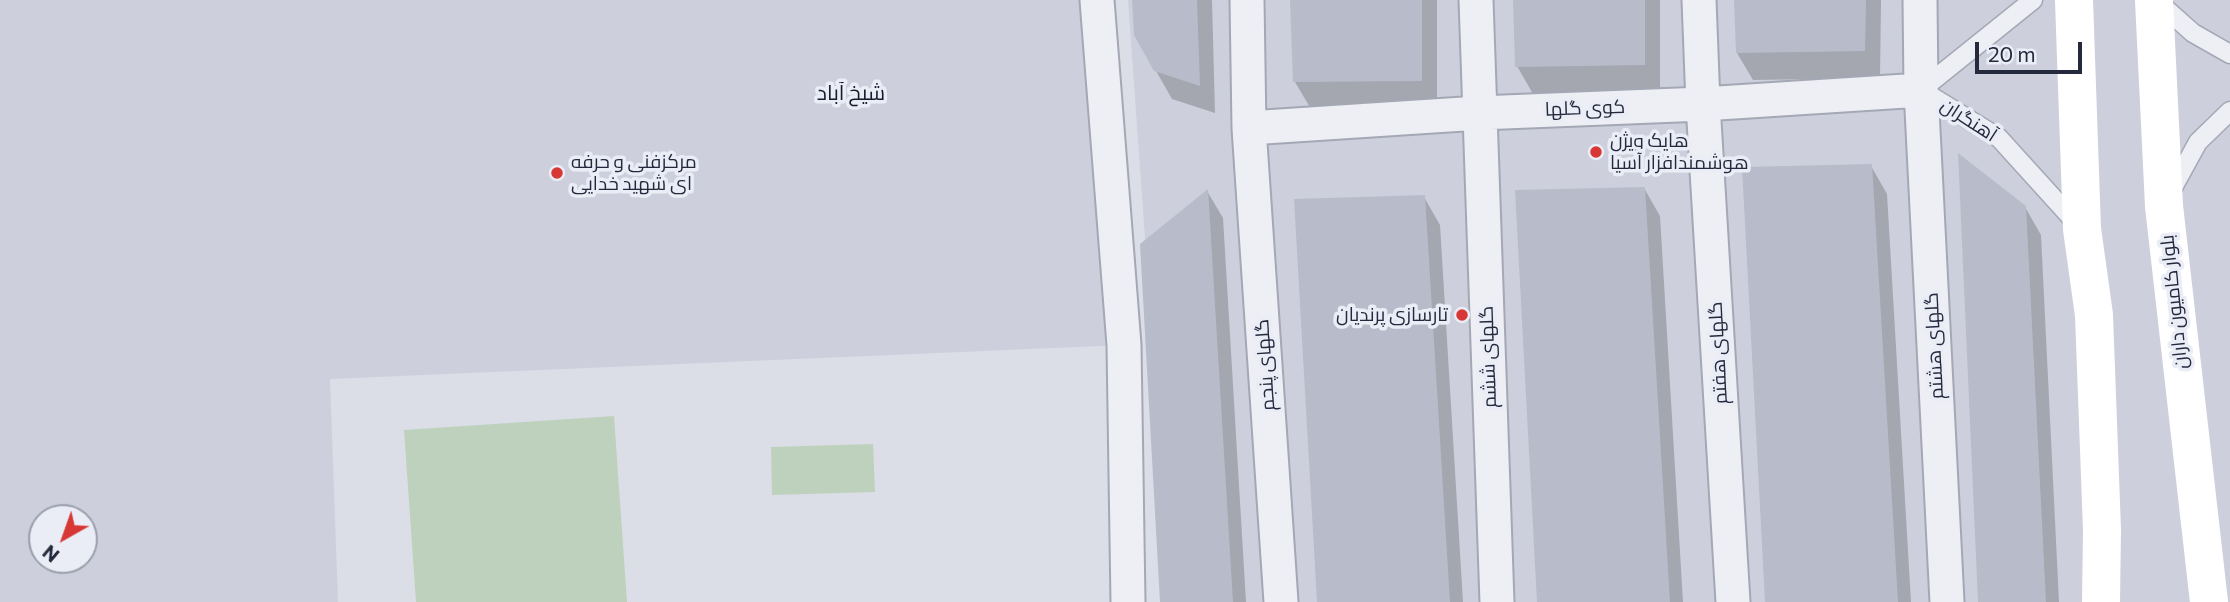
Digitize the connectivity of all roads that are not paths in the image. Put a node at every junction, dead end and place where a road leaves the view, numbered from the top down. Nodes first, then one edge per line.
1 (1097, 0) edge
2 (1247, 0) edge
3 (1476, 0) edge
4 (1699, 0) edge
5 (1920, 0) edge
6 (2033, 0) edge
7 (2074, 0) edge
8 (2155, 0) edge
9 (2230, 54) edge
10 (1921, 90) junction
11 (1703, 104) junction
12 (2230, 111) edge
13 (1479, 113) junction
14 (1249, 128) junction
15 (2164, 206) junction
16 (2082, 229) junction
17 (2102, 530) junction
18 (2206, 596) edge
19 (1128, 602) edge
20 (1281, 602) edge
21 (1497, 602) edge
22 (1733, 602) edge
23 (1947, 602) edge
24 (2101, 602) edge
25 (2118, 602) edge

1 - 19 street
2 - 14 street, گلهای پنجم
3 - 13 street, گلهای ششم
4 - 11 street, گلهای هفتم
5 - 10 street, گلهای هشتم
6 - 10 lane, آهنگران
7 - 16 main road
8 - 9 lane
8 - 15 main road, بلوار کامیون داران
10 - 11 street, کوی گلها
10 - 16 lane, آهنگران
10 - 23 street, گلهای هشتم
11 - 13 street, کوی گلها
11 - 22 street, گلهای هفتم
12 - 15 lane
13 - 14 street, کوی گلها
13 - 21 street, گلهای ششم
14 - 20 street, گلهای پنجم
15 - 18 main road, بلوار کامیون داران
16 - 17 main road
17 - 24 main road
17 - 25 main road

